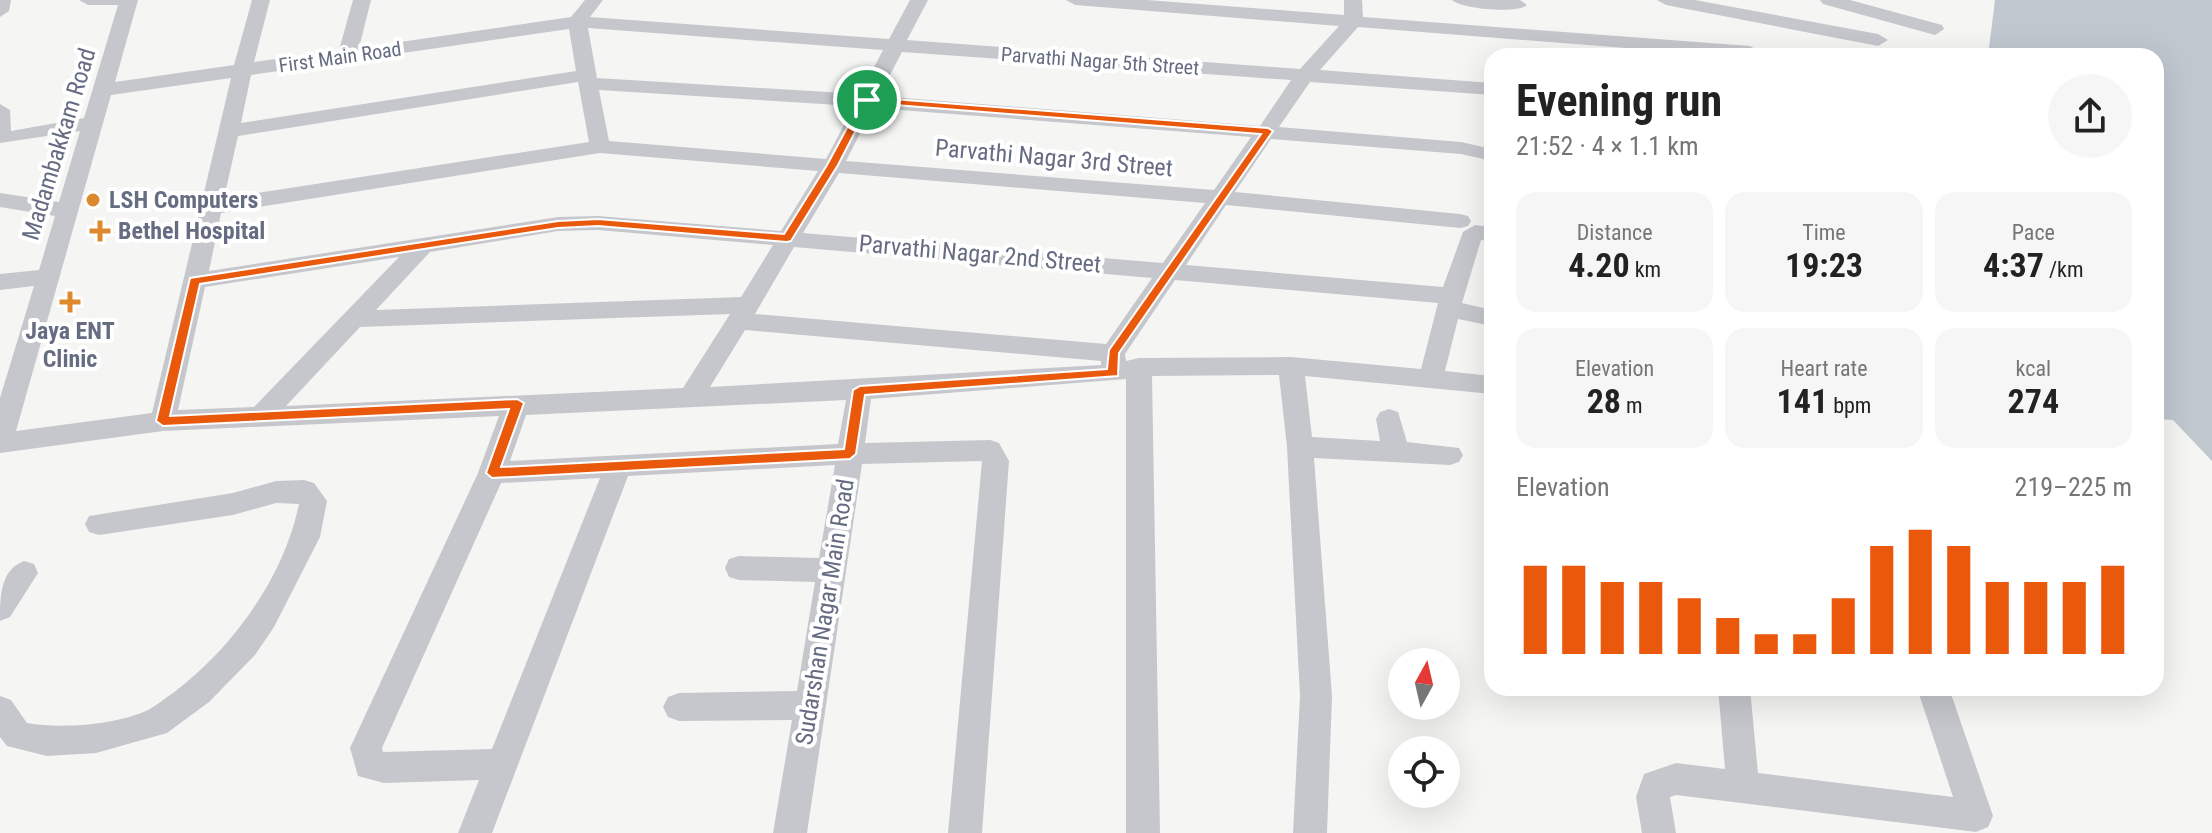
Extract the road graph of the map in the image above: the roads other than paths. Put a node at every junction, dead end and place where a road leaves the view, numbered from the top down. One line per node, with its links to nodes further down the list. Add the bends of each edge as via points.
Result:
1 (2, 0): 15 (street)
2 (88, 0): 3 (street)
3 (127, 0): 26 (street, Madambakkam Road)
4 (261, 0): 22 (street)
5 (362, 0): 21 (street)
6 (594, 0): 16 (street)
7 (919, 0): 19 (street)
8 (1075, 0): 12 (street)
9 (1461, 0): 13 (street)
10 (1666, 0): 18 (street)
11 (1829, 0): 17 (street)
12 (1180, 4): 14 (street)
13 (1518, 5)
14 (1354, 10): 20 (street); 23 (street)
15 (0, 11)
16 (577, 22): 19 (street, First Main Road); 21 (street, First Main Road); 24 (street)
17 (1935, 29)
18 (1878, 40)
19 (895, 47): 23 (street, Parvathi Nagar 5th Street); 27 (street)
20 (1712, 48)
21 (347, 56): 22 (street, First Main Road)
22 (242, 71): 26 (street, First Main Road); 30 (street)
23 (1305, 75): 25 (street, Parvathi Nagar 5th Street); 31 (street)
24 (588, 79): 27 (street); 30 (street); 32 (street)
25 (1484, 88)
26 (103, 90): 29 (street, Madambakkam Road)
27 (867, 100): 31 (street); 34 (street)
28 (0, 110): 29 (street, via 4,138)
29 (93, 123): 38 (street, Madambakkam Road)
30 (228, 131): 37 (street)
31 (1268, 131): 33 (street); 35 (street)
32 (600, 147): 34 (street, Parvathi Nagar 3rd Street); 37 (street, Parvathi Nagar 3rd Street)
33 (1484, 153)
34 (833, 165): 35 (street, Parvathi Nagar 3rd Street); 41 (street)
35 (1223, 198): 39 (street, Parvathi Nagar 3rd Street); 43 (street)
36 (0, 200): 38 (street)
37 (211, 207): 45 (street)
38 (68, 211): 44 (street, Madambakkam Road)
39 (1460, 221)
40 (1484, 233): 47 (street, via 1471,237)
41 (787, 238): 42 (street, Parvathi Nagar 2nd Street, via 598,223); 43 (street, Parvathi Nagar 2nd Street); 48 (street)
42 (424, 244): 45 (street, Parvathi Nagar 2nd Street); 50 (street)
43 (1173, 270): 47 (street, Parvathi Nagar 2nd Street); 51 (street)
44 (46, 277): 46 (street); 61 (street, Madambakkam Road)
45 (194, 281): 60 (street)
46 (0, 282)
47 (1450, 302): 49 (street, Parvathi Nagar 2nd Street); 53 (street)
48 (743, 313): 50 (street); 51 (street); 56 (street)
49 (1484, 315)
50 (350, 319): 58 (street)
51 (1122, 364): 52 (street); 55 (street); 83 (street)
52 (1291, 366): 53 (street); 62 (street)
53 (1431, 379): 54 (street)
54 (1484, 384)
55 (860, 390): 56 (street); 64 (street, Sudarshan Nagar Main Road)
56 (691, 397): 57 (street)
57 (517, 403): 58 (street); 67 (street)
58 (262, 415): 60 (street)
59 (1389, 419): 63 (street)
60 (163, 421): 61 (street)
61 (0, 442)
62 (1300, 447): 63 (street); 84 (street, via 1316,696)
63 (1395, 451): 65 (street)
64 (850, 454): 66 (street); 70 (street, Sudarshan Nagar Main Road); 82 (street, via 981,448 994,454)
65 (1450, 455)
66 (618, 466): 67 (street); 78 (street)
67 (492, 473): 78 (street, via 366,757 369,765 384,768)
68 (99, 524): 77 (street, via 233,504 276,492 304,491 313,501 306,537 244,646 198,692 156,723 96,738 47,741 18,736)
69 (739, 568): 70 (street)
70 (831, 570): 75 (street, Sudarshan Nagar Main Road)
71 (24, 573): 72 (street)
72 (0, 608)
73 (1735, 696): 79 (street)
74 (1936, 696): 79 (street, via 1976,816)
75 (810, 705): 76 (street); 81 (street, Sudarshan Nagar Main Road)
76 (679, 707)
77 (0, 710)
78 (502, 764): 80 (street)
79 (1743, 786): 85 (street, via 1664,780 1656,785 1653,797)
80 (475, 833)
81 (790, 833)
82 (965, 833)
83 (1143, 833)
84 (1310, 833)
85 (1659, 833)

